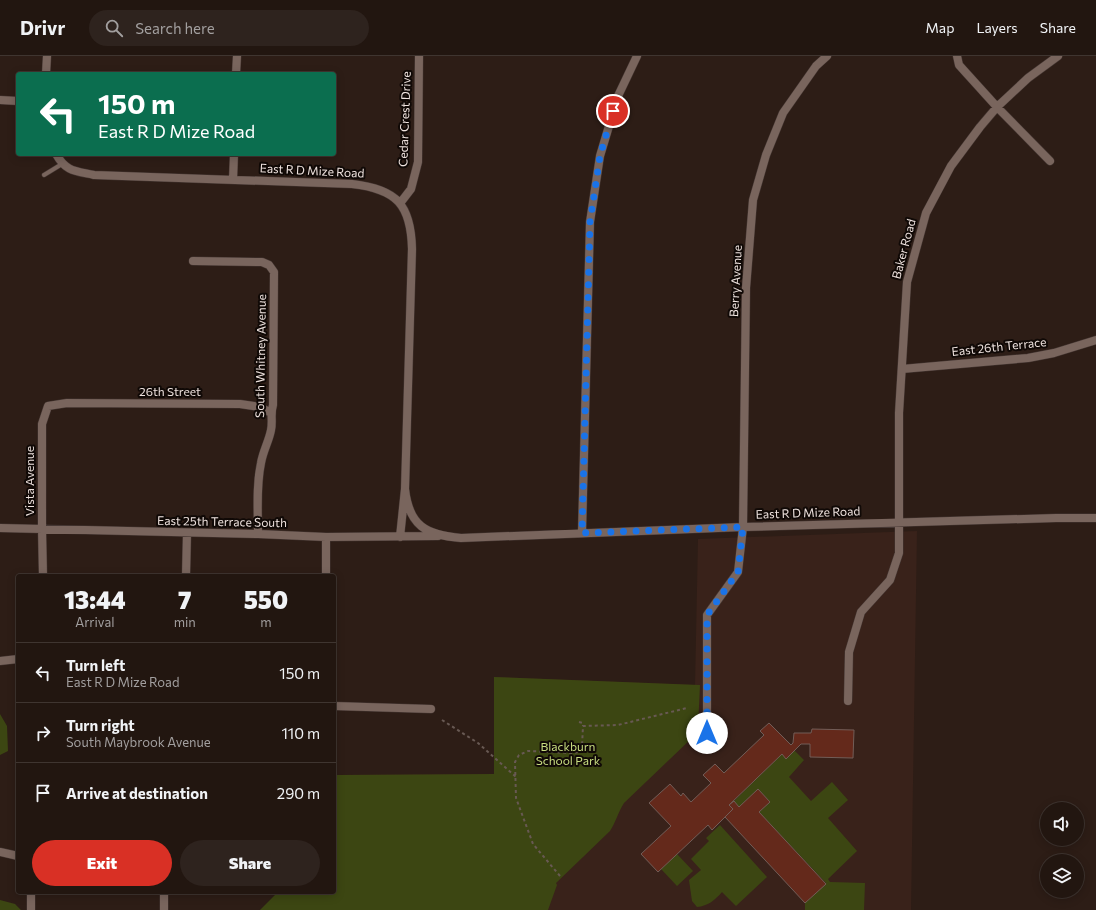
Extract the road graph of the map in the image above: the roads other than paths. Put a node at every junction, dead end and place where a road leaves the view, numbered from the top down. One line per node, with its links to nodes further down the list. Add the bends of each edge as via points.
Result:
1 (47, 56): 8 (street)
2 (236, 56): 9 (street)
3 (419, 56): 19 (street, Cedar Crest Drive, via 418,162 410,189)
4 (637, 56): 32 (street, via 618,96 600,156 590,222)
5 (827, 56): 28 (street, Berry Avenue, via 816,66 783,113 766,155 753,200 746,288)
6 (957, 56): 12 (street, via 959,65)
7 (1058, 56): 12 (street, Baker Road, via 1028,78)
8 (46, 72)
9 (236, 72)
10 (0, 100): 11 (street)
11 (16, 101)
12 (997, 107): 15 (street); 22 (street, Baker Road, via 951,166 926,213 907,282)
13 (57, 156): 16 (street)
14 (234, 156): 18 (street)
15 (1050, 160)
16 (62, 164): 17 (lane); 18 (street, East R D Mize Road, via 73,171 94,175)
17 (44, 175)
18 (233, 180): 19 (street, East R D Mize Road, via 367,185)
19 (400, 202): 25 (street, East R D Mize Road, via 409,221 412,249)
20 (193, 261): 24 (street, South Whitney Avenue, via 262,262 269,265 274,272)
21 (1096, 340): 22 (street, East 26th Terrace, via 1028,358)
22 (902, 369): 27 (street, Baker Road)
23 (67, 403): 24 (street, 26th Street, via 240,404 260,407); 30 (street, Vista Avenue, via 48,406 42,424)
24 (271, 413): 33 (street, South Whitney Avenue, via 271,430 258,482)
25 (405, 490): 34 (street, East R D Mize Road, via 411,514 419,524 428,531); 36 (street, East R D Mize Road)
26 (1096, 518): 27 (street, East R D Mize Road)
27 (898, 522): 28 (street, East R D Mize Road); 42 (street, Baker Road, via 899,552 890,580 861,612 849,652)
28 (743, 527): 32 (street, East R D Mize Road); 45 (street, Berry Avenue, via 738,572 707,615)
29 (0, 528): 30 (street, East 25th Terrace South)
30 (42, 529): 31 (street, East 25th Terrace South); 37 (street, Vista Avenue)
31 (187, 533): 33 (street, East 25th Terrace South); 38 (street)
32 (582, 533): 34 (street, East R D Mize Road, via 461,538)
33 (258, 534): 35 (street, East 25th Terrace South)
34 (443, 536): 36 (street, East 25th Terrace South)
35 (326, 537): 36 (street, East 25th Terrace South); 39 (street)
36 (400, 537)
37 (43, 574)
38 (186, 574)
39 (326, 574)
40 (16, 659): 41 (street)
41 (0, 662)
42 (848, 701)
43 (336, 706): 44 (street)
44 (431, 709)
45 (707, 733)
46 (0, 852): 47 (street)
47 (16, 856)
48 (31, 894): 50 (street)
49 (164, 894): 51 (street)
50 (31, 910)
51 (164, 910)

